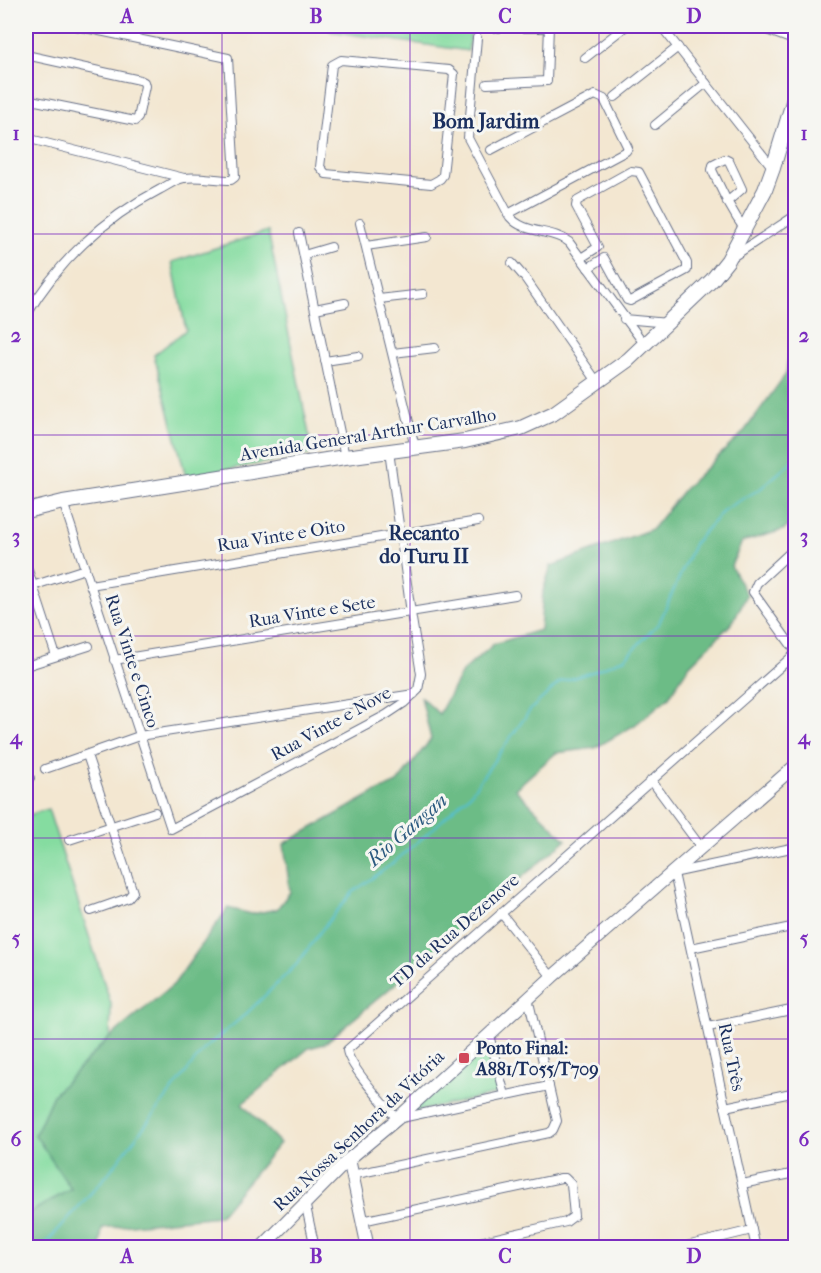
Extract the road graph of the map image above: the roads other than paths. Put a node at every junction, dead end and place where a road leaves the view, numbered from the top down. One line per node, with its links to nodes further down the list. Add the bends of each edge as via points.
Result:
1 (27, 26): 12 (street)
2 (76, 26): 6 (street)
3 (626, 26): 13 (street)
4 (661, 26): 11 (street)
5 (756, 26): 10 (street)
6 (93, 27): 25 (street, via 228,58 234,178)
7 (549, 27): 8 (street); 15 (street, via 547,81)
8 (494, 28)
9 (477, 38): 21 (street)
10 (795, 41)
11 (678, 47): 14 (street); 17 (street)
12 (26, 56): 18 (street, via 140,80 145,86 135,121)
13 (585, 58)
14 (706, 83): 20 (street); 24 (street)
15 (487, 84)
16 (795, 92): 24 (main road, Avenida General Arthur Carvalho)
17 (615, 97)
18 (26, 99)
19 (450, 124): 19 (street, via 454,74 449,70 341,60 332,65 320,167 326,174 436,183 443,175); 21 (street)
20 (655, 126)
21 (468, 127): 27 (street, via 468,138)
22 (26, 138): 25 (street)
23 (491, 150): 27 (street, via 595,95 604,99 628,148)
24 (773, 168): 30 (main road, Avenida General Arthur Carvalho)
25 (184, 178): 46 (street, via 148,196 98,230 56,274)
26 (727, 202): 26 (street, via 712,167 725,159 742,189); 30 (street)
27 (508, 214): 37 (street, via 519,225 566,239)
28 (795, 215): 39 (street)
29 (360, 223): 33 (street)
30 (745, 230): 39 (main road, Avenida General Arthur Carvalho)
31 (299, 233): 36 (street)
32 (426, 237): 33 (street)
33 (366, 246): 43 (street)
34 (332, 247): 36 (street)
35 (598, 247): 37 (street); 38 (street); 38 (street, via 577,201 637,171 687,263 687,270 630,301)
36 (304, 255): 45 (street)
37 (581, 258): 41 (street)
38 (604, 258): 41 (street)
39 (728, 260): 48 (main road, Avenida General Arthur Carvalho)
40 (512, 263): 54 (street)
41 (588, 268): 47 (street)
42 (423, 294): 43 (street)
43 (379, 299): 51 (street)
44 (345, 303): 45 (street)
45 (315, 309): 53 (street)
46 (26, 316)
47 (624, 319): 48 (street); 49 (street)
48 (669, 323): 49 (main road, Avenida General Arthur Carvalho)
49 (645, 345): 54 (main road, Avenida General Arthur Carvalho)
50 (435, 348): 51 (street)
51 (393, 353): 55 (street)
52 (358, 356): 53 (street)
53 (325, 361): 57 (street)
54 (598, 383): 55 (main road, Avenida General Arthur Carvalho, via 554,413 528,425 465,441)
55 (415, 447): 56 (main road, Avenida General Arthur Carvalho)
56 (389, 451): 57 (main road, Avenida General Arthur Carvalho); 61 (street, Rua Vinte e Nove)
57 (345, 457): 58 (main road, Avenida General Arthur Carvalho)
58 (63, 502): 59 (main road, Avenida General Arthur Carvalho); 64 (street, Rua Vinte e Cinco)
59 (26, 511)
60 (478, 521): 61 (street, Rua Vinte e Oito)
61 (399, 533): 65 (street, Rua Vinte e Oito); 68 (street, Rua Vinte e Nove)
62 (795, 547): 70 (street, via 757,583 753,592)
63 (26, 564): 66 (street)
64 (85, 568): 65 (street, Rua Vinte e Cinco); 66 (street)
65 (90, 585): 72 (street, Rua Vinte e Cinco)
66 (29, 587): 71 (street)
67 (515, 595): 68 (street, Rua Vinte e Sete)
68 (411, 613): 72 (street, Rua Vinte e Sete); 74 (street, Rua Vinte e Nove, via 421,674)
69 (89, 646): 71 (street)
70 (795, 652): 79 (street, TD da Rua Dezenove)
71 (56, 656): 73 (street)
72 (114, 660): 75 (street, Rua Vinte e Cinco)
73 (26, 666)
74 (414, 694): 75 (street); 82 (street, Rua Vinte e Nove, via 386,715)
75 (139, 736): 76 (street); 82 (street, Rua Vinte e Cinco)
76 (87, 754): 78 (street); 81 (street)
77 (795, 765): 84 (street, Rua Nossa Senhora da Vitória)
78 (45, 769)
79 (651, 780): 84 (street); 88 (street, TD da Rua Dezenove)
80 (155, 812): 81 (street)
81 (111, 826): 83 (street); 87 (street, via 132,895)
82 (171, 829)
83 (69, 840)
84 (700, 846): 86 (street, Rua Nossa Senhora da Vitória)
85 (795, 847): 86 (street, Rua Nossa Senhora da Vitória)
86 (672, 873): 90 (street, Rua Três); 91 (street, Rua Nossa Senhora da Vitória)
87 (91, 911)
88 (501, 913): 91 (street); 100 (street, TD da Rua Dezenove, via 347,1050 363,1079)
89 (795, 926): 90 (street)
90 (691, 948): 94 (street, Rua Três)
91 (552, 977): 92 (street, Rua Nossa Senhora da Vitória)
92 (528, 998): 95 (street, Rua Nossa Senhora da Vitória); 96 (street)
93 (795, 1009): 94 (street)
94 (708, 1027): 99 (street, Rua Três)
95 (489, 1035): 98 (street); 100 (street, Rua Nossa Senhora da Vitória)
96 (549, 1086): 98 (street); 103 (street, via 557,1121 549,1133)
97 (795, 1092): 99 (street)
98 (505, 1095): 100 (street)
99 (725, 1107): 104 (street, Rua Três)
100 (397, 1119): 101 (street, Rua Nossa Senhora da Vitória)
101 (349, 1159): 103 (street); 105 (street, Rua Nossa Senhora da Vitória)
102 (795, 1173): 104 (street)
103 (352, 1176): 106 (street)
104 (742, 1184): 107 (street, Rua Três)
105 (305, 1202): 109 (street, Rua Nossa Senhora da Vitória); 110 (street)
106 (362, 1221): 111 (street); 112 (street, via 561,1178 571,1184 574,1216 566,1222)
107 (752, 1230): 108 (street); 114 (street, Rua Três)
108 (702, 1245): 113 (street)
109 (264, 1246)
110 (315, 1248)
111 (368, 1248)
112 (453, 1248)
113 (678, 1248)
114 (756, 1248)

